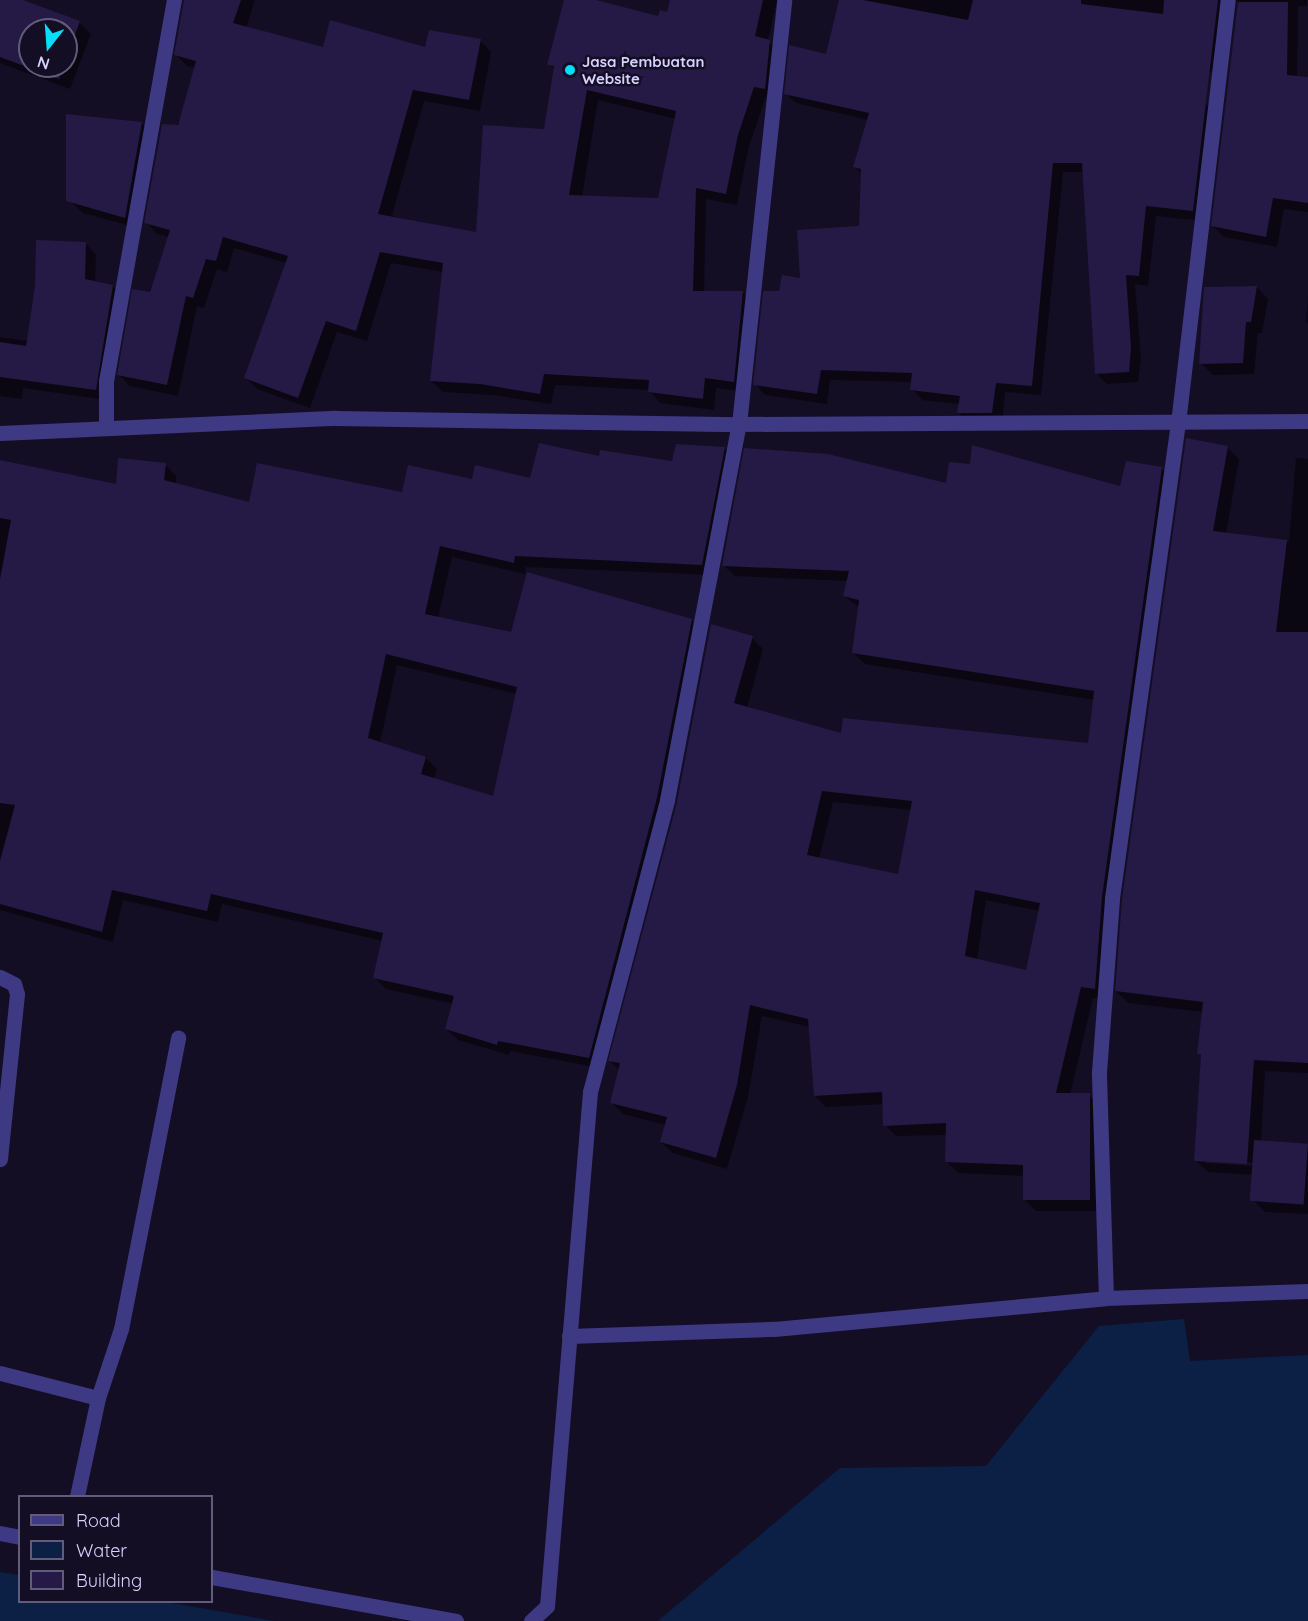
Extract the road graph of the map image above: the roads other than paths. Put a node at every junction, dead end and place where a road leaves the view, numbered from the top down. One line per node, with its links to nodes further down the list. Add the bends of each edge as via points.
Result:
1 (174, 0): 7 (street, via 106,381)
2 (784, 0): 6 (street)
3 (1228, 0): 5 (street)
4 (1308, 421): 5 (street)
5 (1178, 423): 6 (street); 13 (street, via 1112,898 1103,994 1100,1072)
6 (739, 424): 7 (street, via 336,418); 14 (street, via 667,800 590,1092)
7 (106, 428): 8 (street)
8 (0, 433)
9 (0, 977): 11 (street, via 14,984 17,994)
10 (178, 1038): 16 (street, via 121,1329)
11 (1, 1149)
12 (1308, 1291): 13 (street)
13 (1106, 1298): 14 (street, via 774,1329)
14 (569, 1336): 22 (street, via 547,1605)
15 (0, 1373): 16 (street)
16 (98, 1398): 17 (street)
17 (77, 1495)
18 (0, 1533): 19 (street)
19 (18, 1537)
20 (213, 1577): 21 (street)
21 (456, 1621)
22 (531, 1621)

